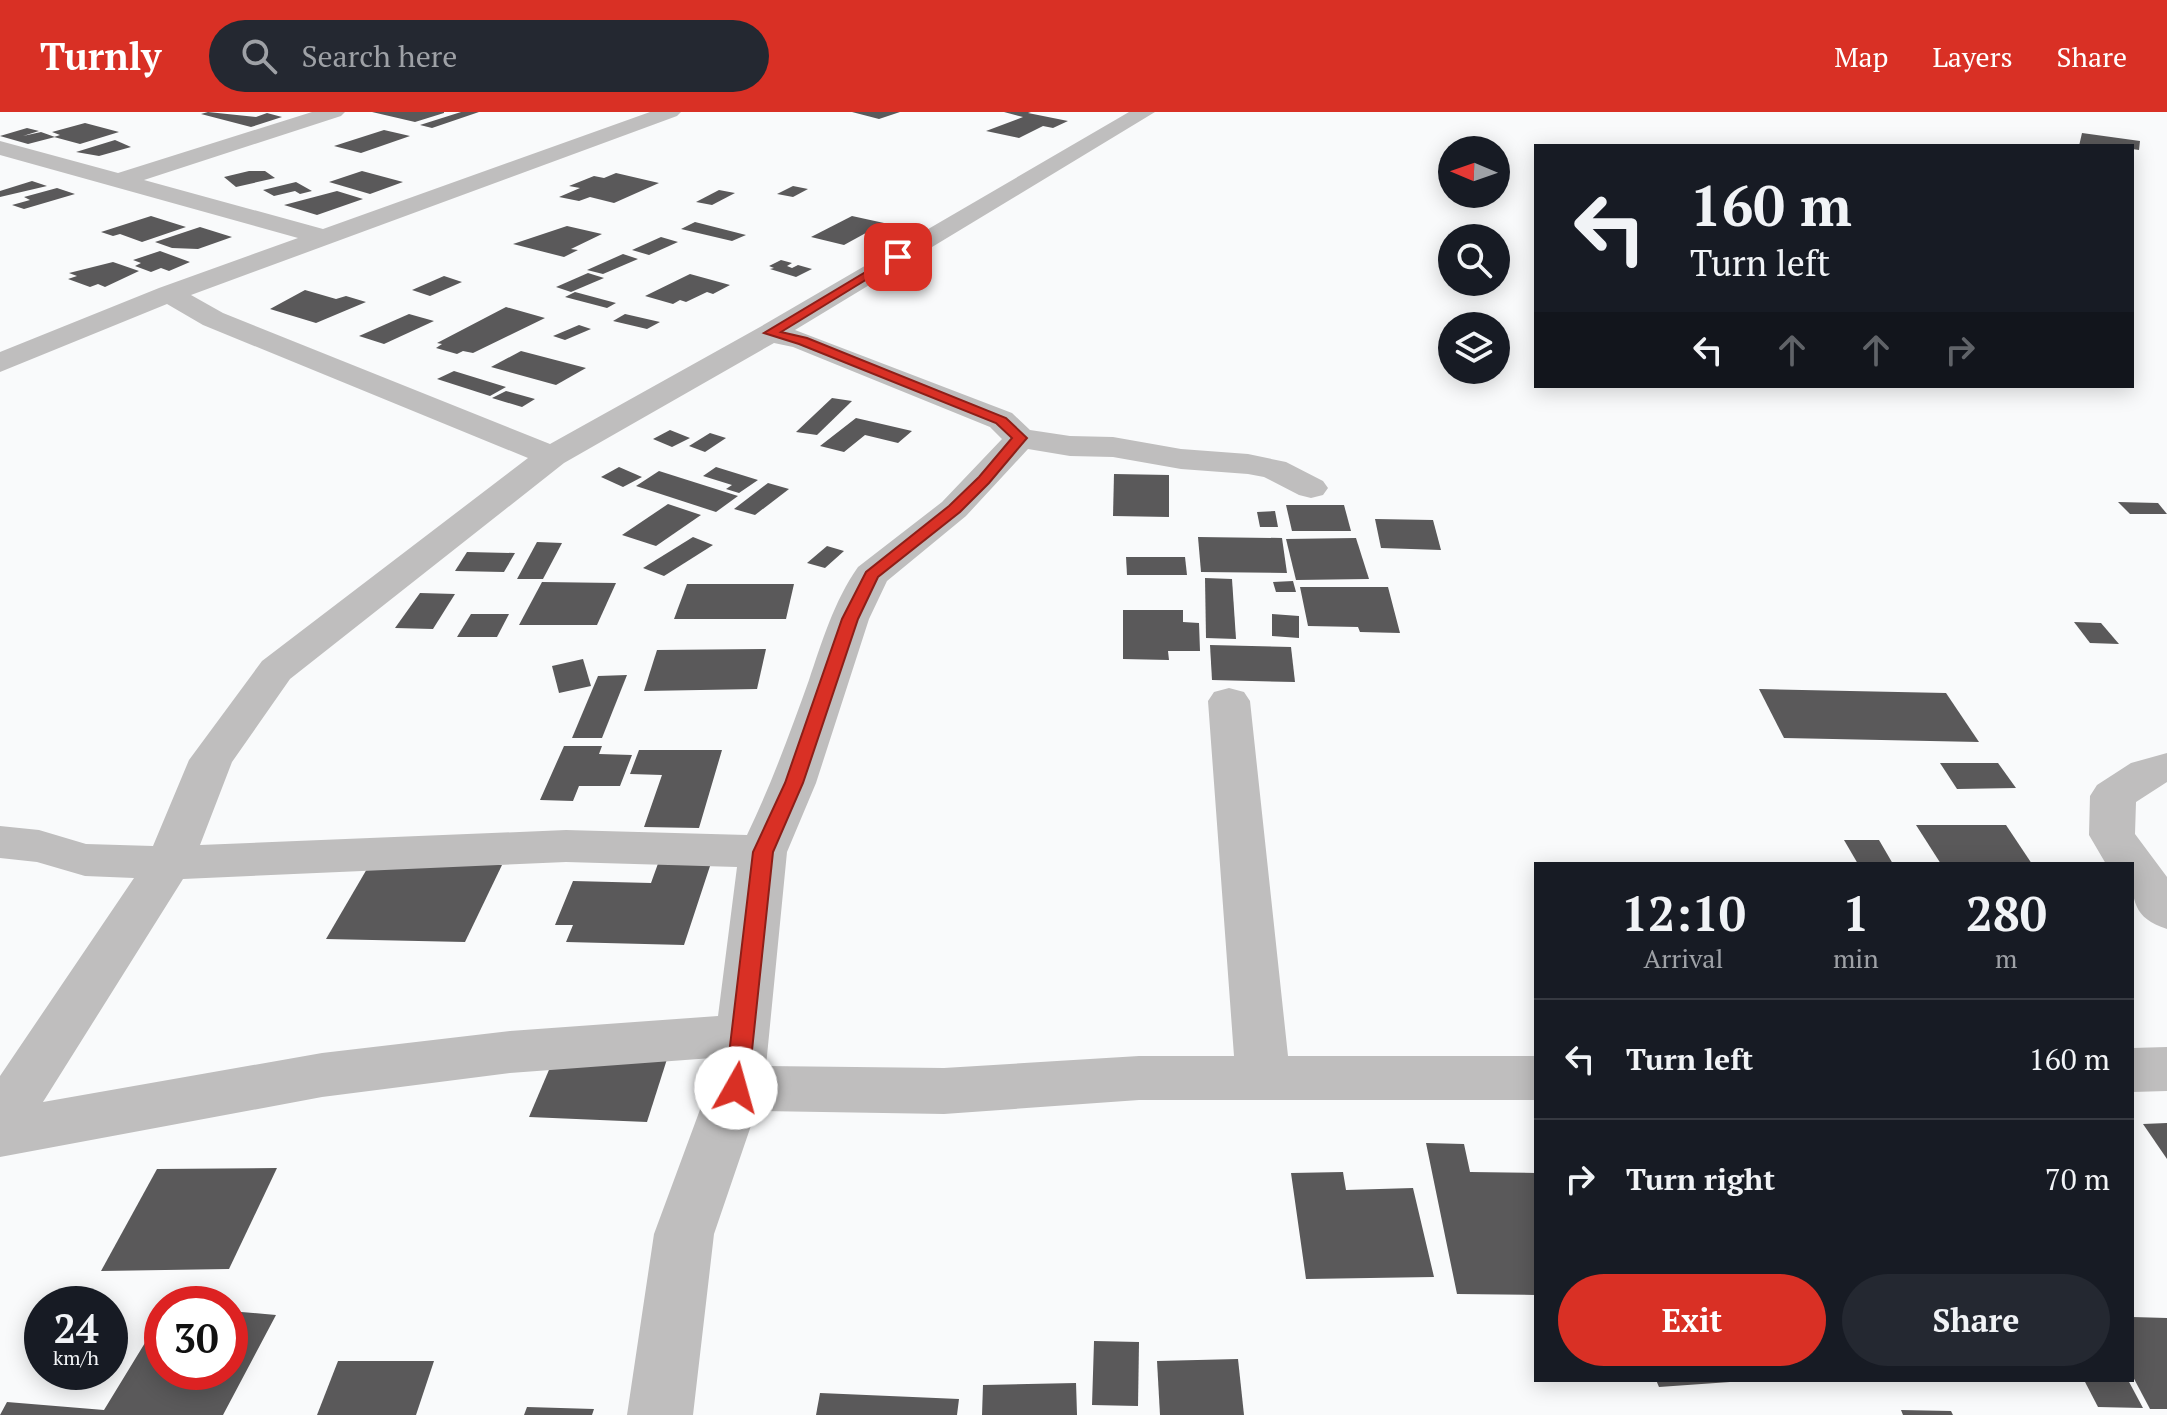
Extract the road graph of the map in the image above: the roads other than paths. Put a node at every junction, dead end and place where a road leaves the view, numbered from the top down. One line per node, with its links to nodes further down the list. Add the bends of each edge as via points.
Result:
1 (334, 112): 5 (street)
2 (670, 112): 6 (street)
3 (1144, 112): 8 (street)
4 (1, 149): 5 (street)
5 (121, 180): 6 (street)
6 (322, 237): 7 (street)
7 (169, 294): 9 (street); 11 (street, via 213,319)
8 (770, 333): 10 (street, via 803,341 1001,420); 11 (street)
9 (0, 363)
10 (1020, 438): 12 (street, via 1248,464 1274,469); 16 (street, via 954,509 871,575)
11 (552, 456): 18 (street, via 276,670 211,760)
12 (1311, 488)
13 (1229, 701): 25 (street)
14 (2167, 767): 17 (street, via 2147,773 2113,796 2112,835)
15 (0, 842): 18 (street, via 39,846 85,860)
16 (763, 852): 18 (street, via 566,846); 21 (street)
17 (2129, 862)
18 (169, 863): 27 (street)
19 (2134, 870): 20 (street)
20 (2167, 911)
21 (743, 1035): 26 (street); 28 (street, via 510,1052 322,1075)
22 (2167, 1069): 23 (street)
23 (2134, 1070)
24 (1534, 1078): 25 (street)
25 (1263, 1080): 26 (street, via 1139,1078 944,1091)
26 (736, 1088): 29 (street, via 684,1234)
27 (0, 1122)
28 (0, 1133)
29 (660, 1415)

